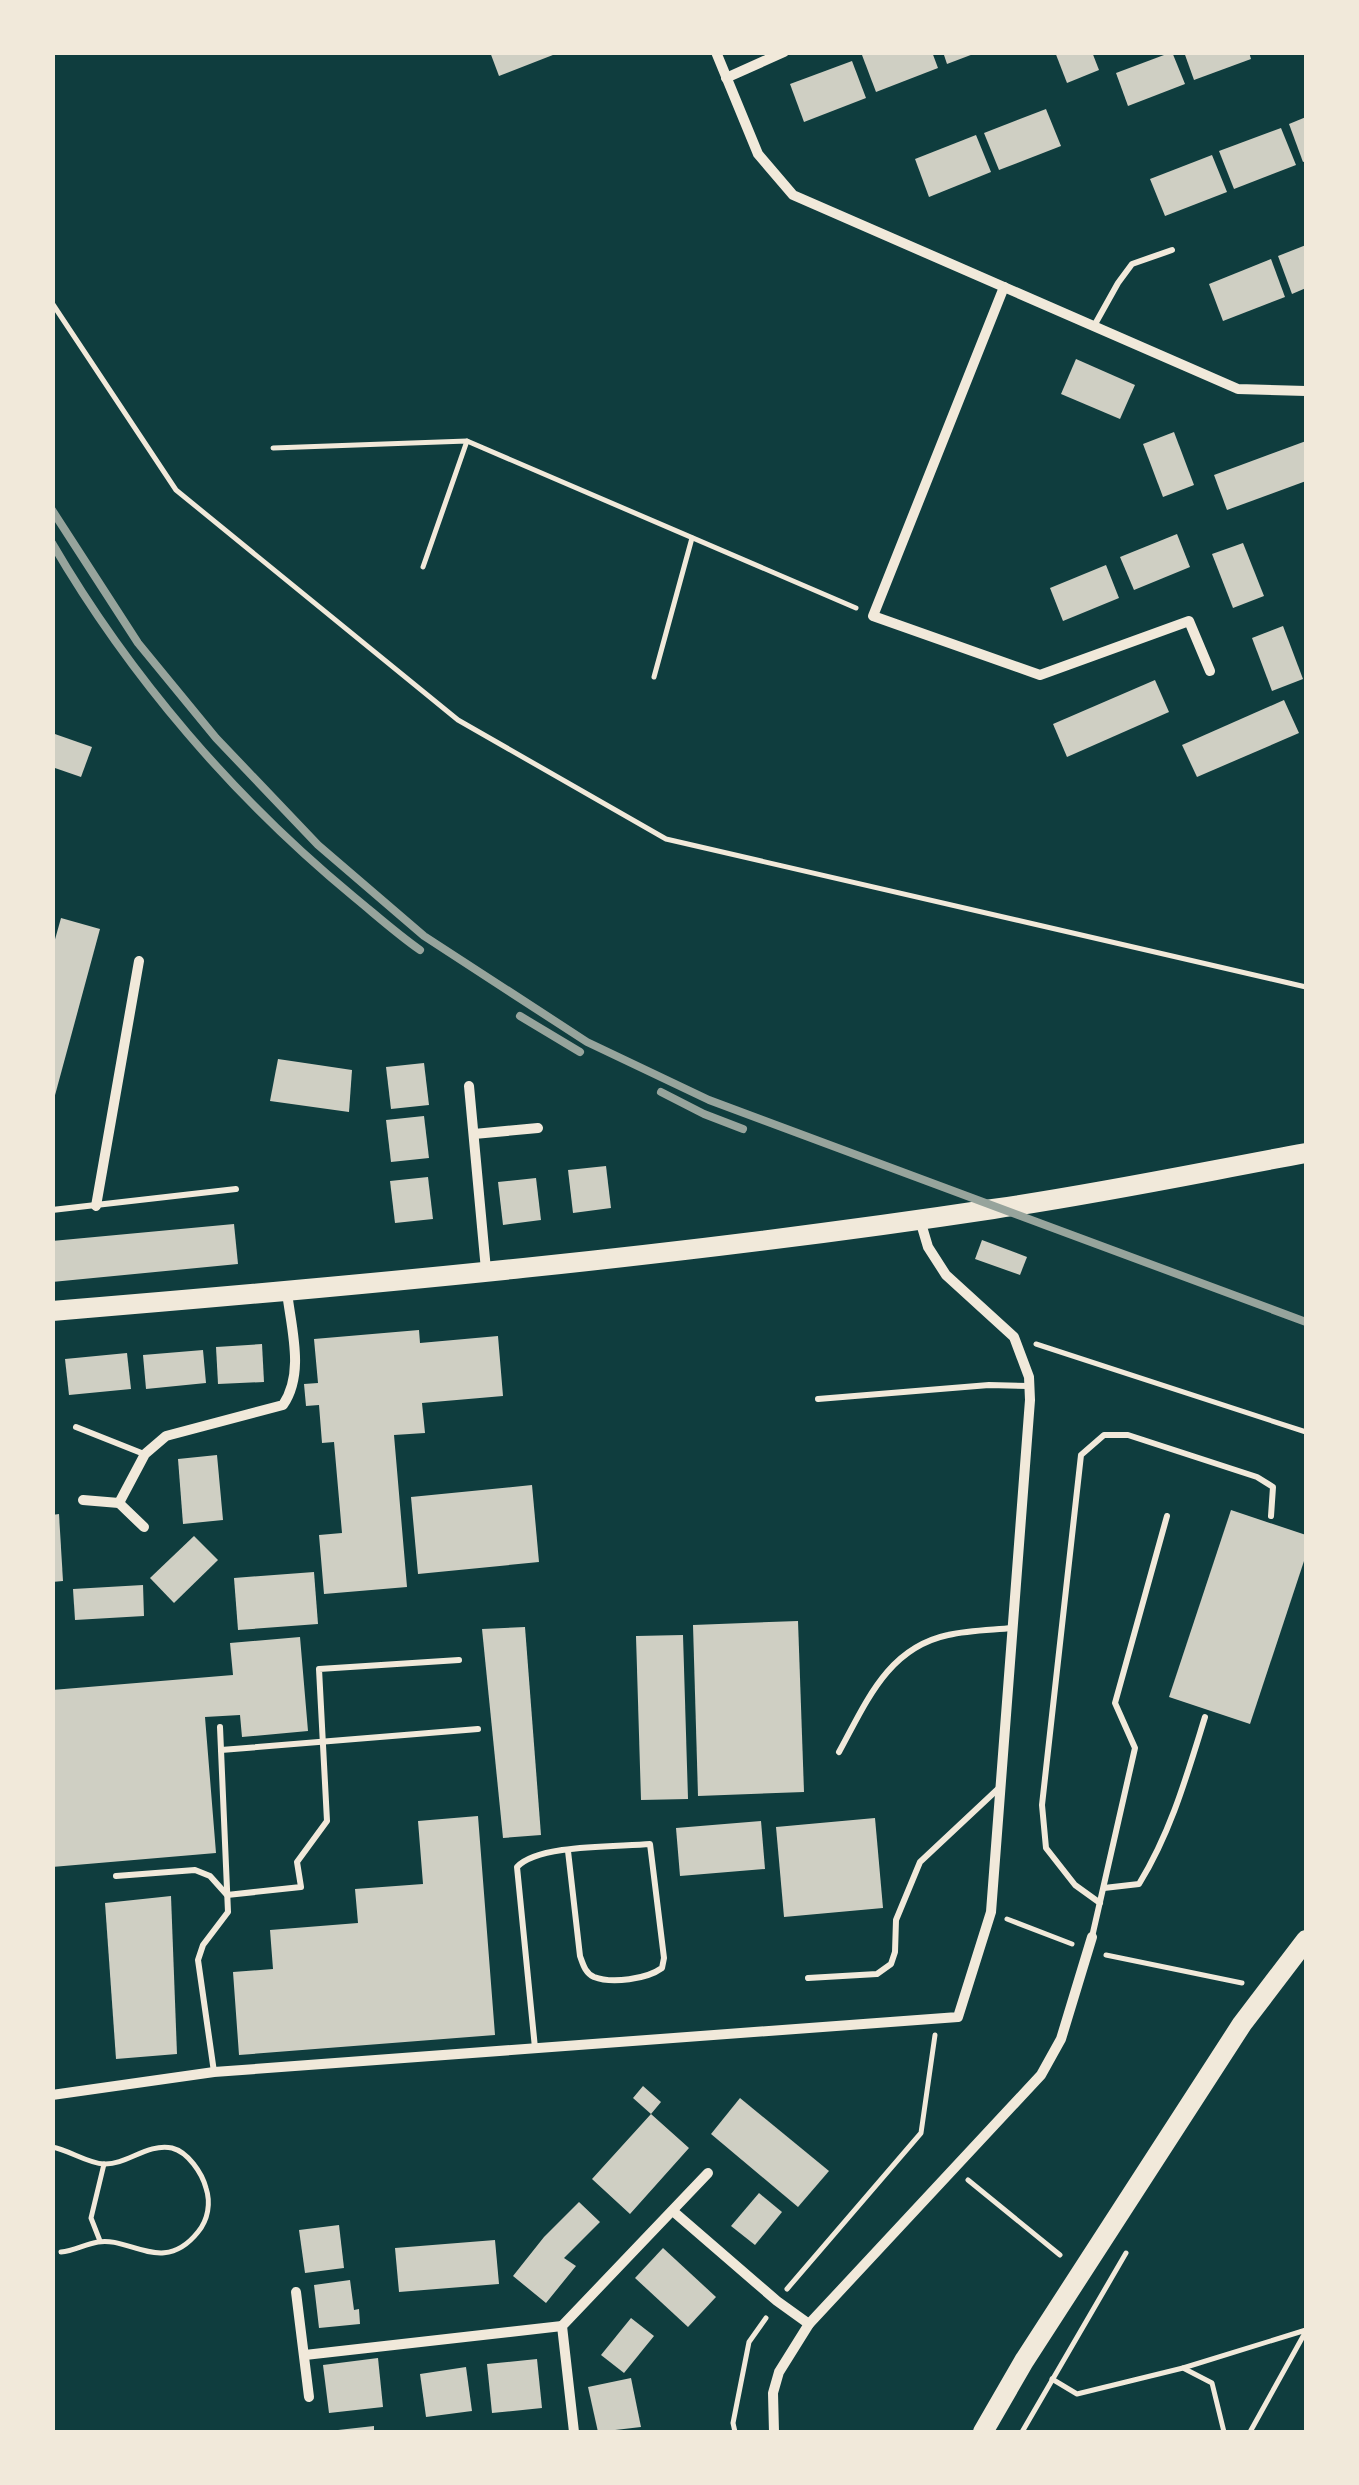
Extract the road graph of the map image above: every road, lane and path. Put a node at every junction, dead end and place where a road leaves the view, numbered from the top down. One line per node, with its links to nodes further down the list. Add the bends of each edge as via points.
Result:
1 (716, 52): 3 (street)
2 (784, 52): 3 (street)
3 (726, 78): 5 (street, via 758,154 793,195)
4 (1172, 250): 7 (lane, via 1132,264)
5 (1004, 287): 7 (street); 13 (street)
6 (52, 303): 17 (path, via 176,490 458,720 666,839)
7 (1094, 326): 8 (street, via 1238,389)
8 (1306, 391)
9 (467, 442): 10 (path); 11 (path); 12 (path)
10 (273, 448)
11 (692, 538): 13 (path); 15 (path)
12 (424, 567)
13 (872, 616): 14 (street, via 1040,676 1189,621)
14 (1210, 671)
15 (654, 677)
16 (139, 961): 23 (street)
17 (1306, 986)
18 (469, 1086): 20 (street)
19 (538, 1128): 20 (street)
20 (474, 1134): 26 (street)
21 (1306, 1153): 25 (main road)
22 (236, 1189): 23 (lane)
23 (96, 1206): 24 (lane)
24 (52, 1210)
25 (920, 1220): 26 (main road); 29 (street, via 946,1275)
26 (486, 1270): 27 (main road)
27 (286, 1292): 28 (main road); 34 (street, via 295,1361 292,1391 283,1404 166,1436)
28 (52, 1311)
29 (1014, 1337): 30 (street); 33 (path)
30 (1029, 1386): 31 (lane); 40 (street)
31 (818, 1399)
32 (76, 1427): 34 (lane)
33 (1306, 1432)
34 (146, 1454): 36 (street)
35 (83, 1500): 36 (street)
36 (119, 1503): 39 (street)
37 (1166, 1516): 51 (lane, via 1115,1703 1134,1748)
38 (1271, 1516): 53 (lane, via 1273,1487 1257,1477 1128,1435 1104,1435 1081,1455 1042,1804 1046,1848)
39 (144, 1528)
40 (1013, 1628): 47 (lane, via 948,1634 884,1672); 48 (street)
41 (459, 1660): 45 (lane, via 318,1669)
42 (1205, 1717): 51 (lane, via 1159,1851 1139,1884)
43 (220, 1727): 46 (lane)
44 (478, 1729): 45 (lane)
45 (323, 1742): 46 (lane); 52 (lane, via 328,1821 298,1862 301,1887)
46 (220, 1750): 52 (lane)
47 (840, 1752)
48 (1001, 1786): 54 (street); 58 (lane, via 920,1862 896,1920 890,1964 876,1974)
49 (568, 1851): 49 (lane, via 650,1844 662,1968 634,1978 595,1978 585,1970); 61 (lane, via 536,1854 517,1867)
50 (116, 1876): 52 (lane, via 195,1870)
51 (1104, 1888): 53 (lane)
52 (228, 1895): 62 (lane, via 228,1912 198,1960)
53 (1100, 1903): 55 (lane)
54 (991, 1912): 57 (path); 60 (street, via 958,2018)
55 (1092, 1937): 57 (street)
56 (1306, 1940): 83 (main road, via 1242,2024)
57 (1088, 1951): 59 (path); 66 (street, via 1061,2038 1041,2075)
58 (808, 1978)
59 (1245, 1984)
60 (936, 2021): 61 (street); 73 (path, via 921,2132)
61 (535, 2050): 62 (street)
62 (214, 2072): 63 (street)
63 (52, 2095)
64 (52, 2146): 65 (path)
65 (104, 2164): 69 (path, via 92,2218); 69 (path, via 172,2148 198,2171 208,2202 200,2230 177,2248 146,2253)
66 (954, 2169): 71 (path); 74 (street)
67 (708, 2173): 68 (street)
68 (674, 2212): 73 (street); 75 (street)
69 (100, 2241): 70 (path)
70 (60, 2252)
71 (1060, 2255)
72 (296, 2292): 77 (street)
73 (777, 2301): 74 (street); 81 (path, via 749,2342)
74 (810, 2324): 82 (street, via 779,2372)
75 (562, 2326): 77 (street); 80 (street)
76 (1306, 2330): 78 (path); 86 (path)
77 (304, 2355): 79 (street)
78 (1183, 2368): 84 (path, via 1077,2394 1052,2379); 85 (path, via 1212,2383)
79 (309, 2397)
80 (574, 2432)
81 (735, 2432)
82 (774, 2432)
83 (983, 2432)
84 (1022, 2432)
85 (1224, 2432)
86 (1250, 2432)

